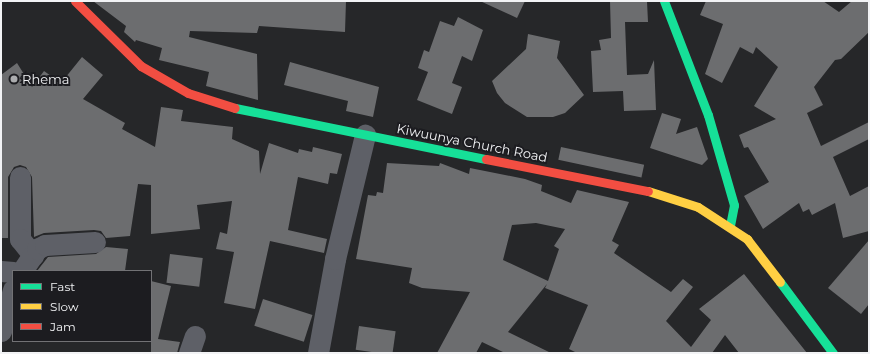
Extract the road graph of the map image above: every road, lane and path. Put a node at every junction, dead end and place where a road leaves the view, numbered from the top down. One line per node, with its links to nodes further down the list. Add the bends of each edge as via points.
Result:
1 (75, 1): 3 (street, Kiwuunya Church Road, via 141,66 188,93 230,107)
2 (664, 1): 5 (street, via 668,18 708,115 734,205)
3 (365, 135): 5 (street, Kiwuunya Church Road, via 661,194 698,207); 12 (street, via 334,259)
4 (20, 177): 7 (street, via 20,239)
5 (730, 225): 13 (street, Kiwuunya Church Road, via 747,239)
6 (95, 242): 7 (street, via 45,245)
7 (28, 263)
8 (1, 271): 9 (street)
9 (12, 272)
10 (12, 293): 11 (street)
11 (1, 331)
12 (318, 353)
13 (833, 353)

